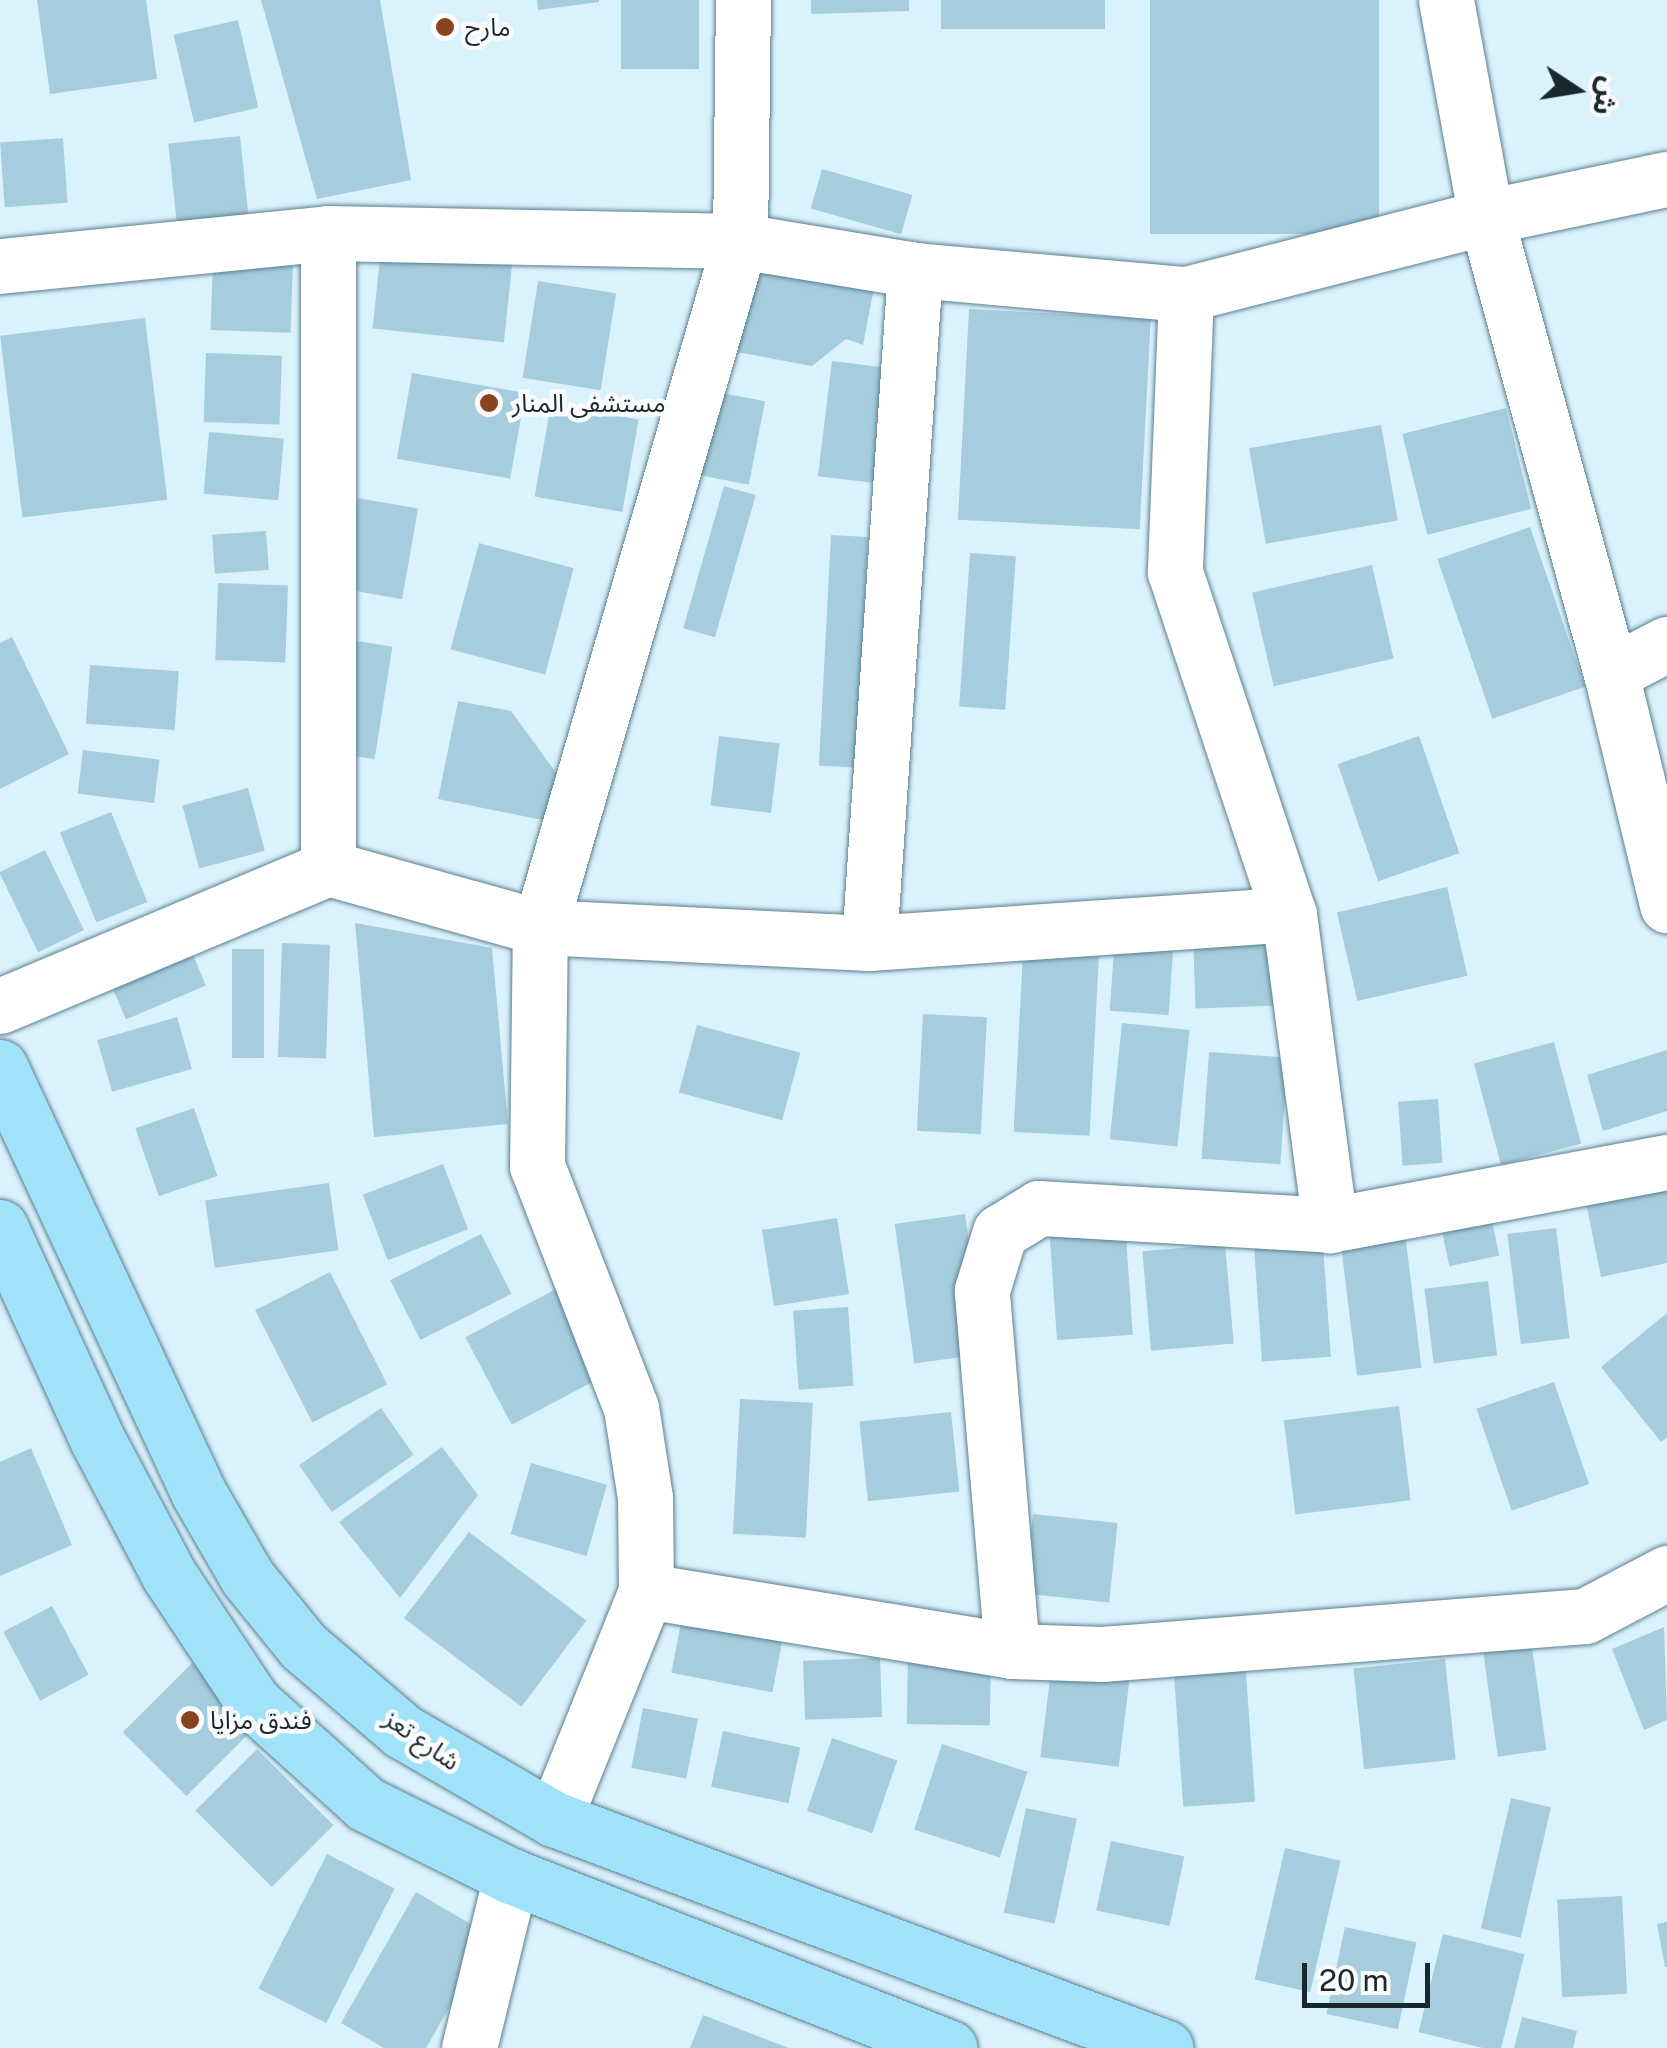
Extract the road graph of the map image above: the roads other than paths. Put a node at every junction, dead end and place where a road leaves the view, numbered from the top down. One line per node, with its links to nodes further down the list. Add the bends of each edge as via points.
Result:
1 (742, 0): 6 (street)
2 (1446, 0): 4 (street)
3 (1667, 178): 4 (street)
4 (1486, 218): 9 (street); 11 (street)
5 (328, 233): 6 (street); 7 (street); 12 (street)
6 (740, 241): 8 (street); 15 (street)
7 (0, 266)
8 (914, 270): 9 (street); 16 (street)
9 (1186, 294): 14 (street, via 1175,572)
10 (1667, 644): 11 (street)
11 (1611, 674): 13 (street)
12 (328, 868): 15 (street); 17 (street)
13 (1667, 905)
14 (1289, 914): 16 (street); 20 (street)
15 (540, 927): 16 (street); 23 (street, via 537,1166 631,1408 646,1498)
16 (869, 943)
17 (0, 1006)
18 (0, 1067): 25 (main road, شارع تعز, via 190,1476 246,1577 303,1646 402,1731)
19 (1667, 1162): 20 (street)
20 (1330, 1224): 24 (street, via 1039,1208 1000,1232 982,1290)
21 (0, 1227): 26 (main road, via 96,1439 170,1575 253,1702 366,1804)
22 (1667, 1573): 24 (street, via 1585,1616 1102,1654)
23 (646, 1591): 24 (street); 25 (street)
24 (1012, 1650)
25 (554, 1820): 29 (main road, شارع تعز)
26 (512, 1876): 27 (street); 28 (main road)
27 (469, 2048)
28 (949, 2048)
29 (1166, 2048)

